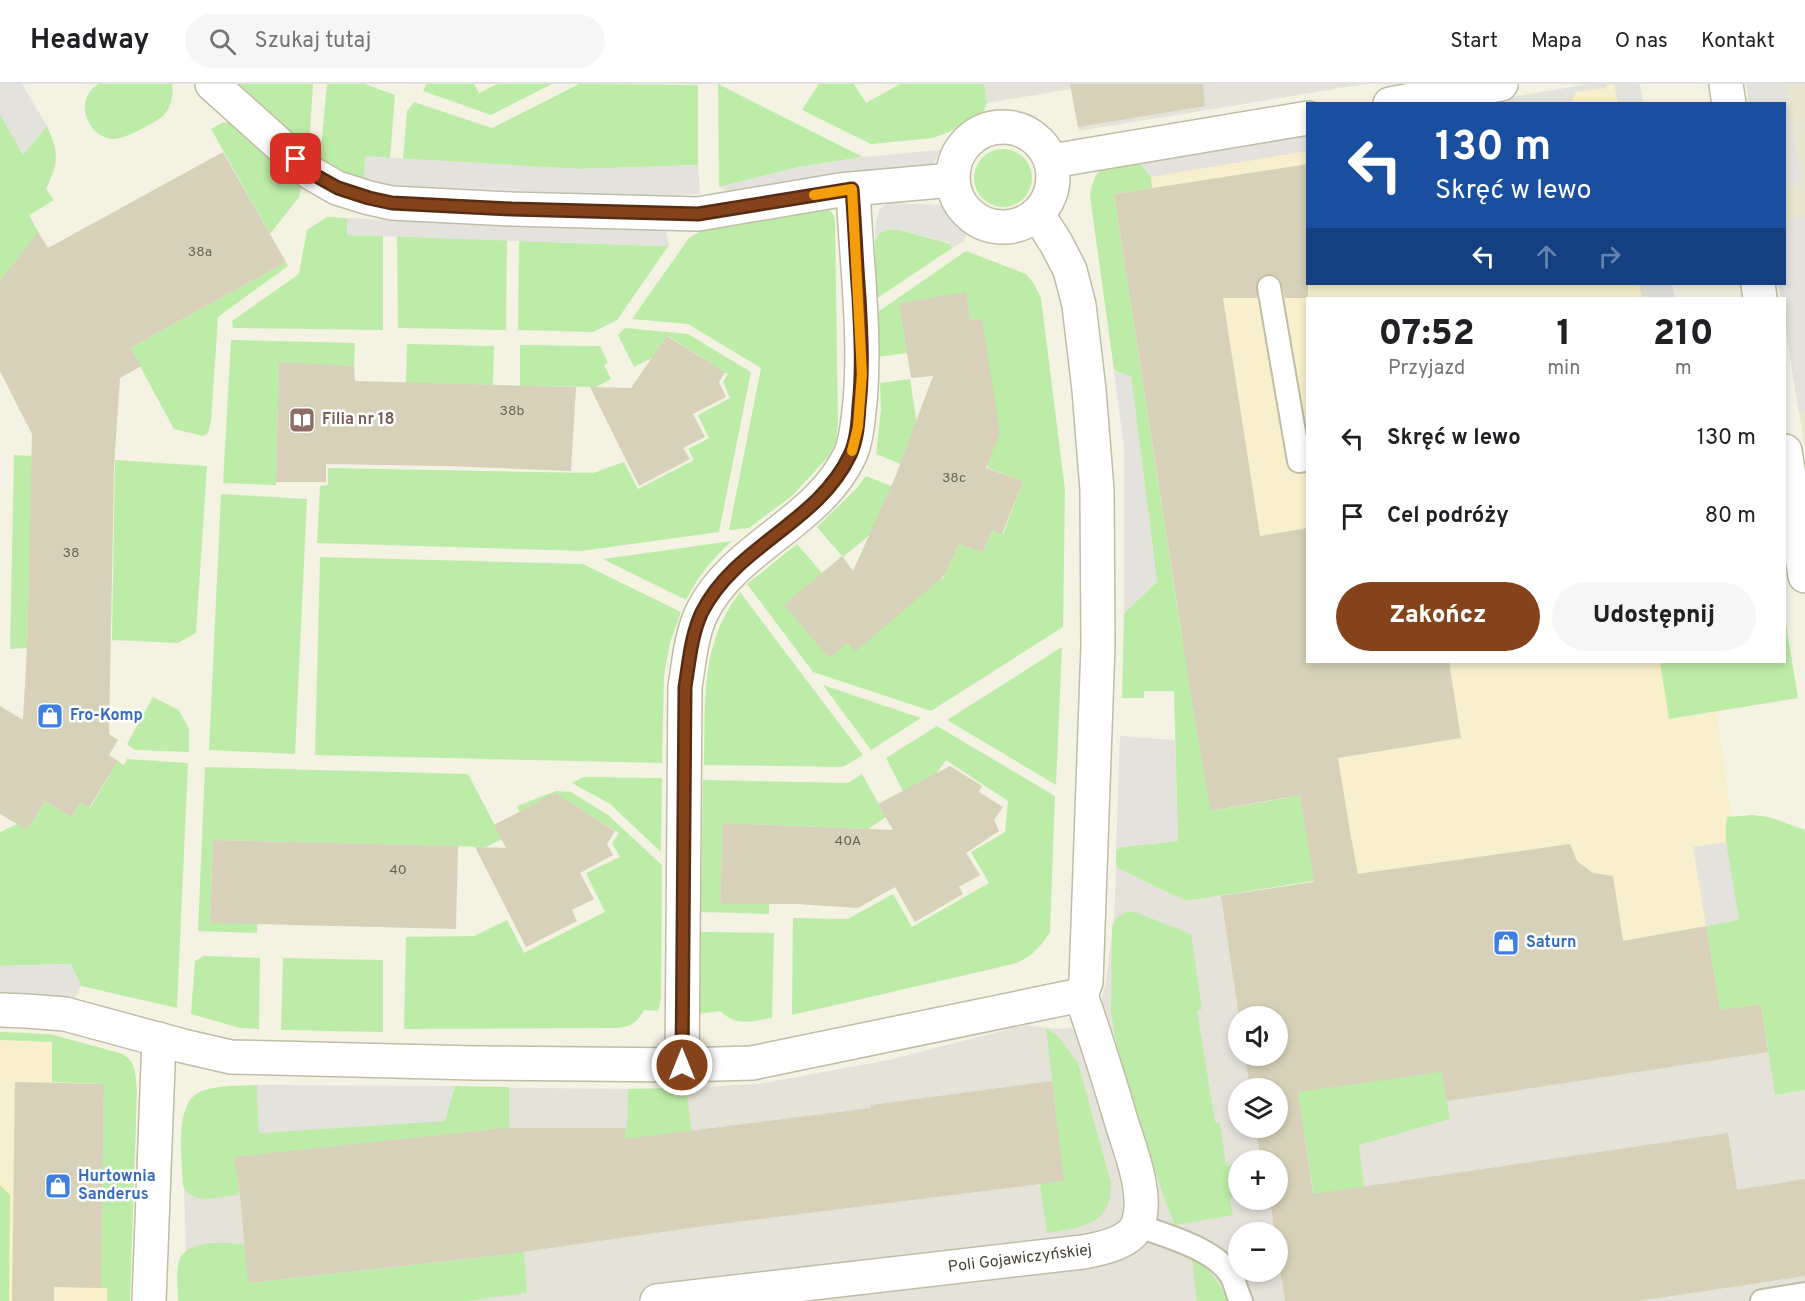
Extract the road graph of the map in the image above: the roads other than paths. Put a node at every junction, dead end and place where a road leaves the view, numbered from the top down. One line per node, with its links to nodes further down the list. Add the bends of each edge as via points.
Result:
1 (213, 84): 9 (street, via 311,173 338,188 392,203 698,214)
2 (1501, 84): 4 (street)
3 (1726, 84): 5 (street)
4 (1401, 102)
5 (1729, 102)
6 (1306, 118): 7 (street)
7 (1052, 161): 8 (street, via 1033,136 1018,128 986,129 961,149); 10 (street, via 1053,190)
8 (952, 180): 9 (street); 10 (street, via 964,210 992,227 1009,228)
9 (852, 189): 18 (street, via 862,374 858,427 851,453 837,479 811,507 714,591 701,614 692,643 685,687)
10 (1038, 215): 15 (street, via 1070,270 1079,304 1097,490 1098,645 1086,982)
11 (1269, 287): 13 (lane, via 1299,461)
12 (1786, 457): 14 (street)
13 (1306, 459)
14 (1805, 576)
15 (1081, 995): 18 (street, via 752,1063); 19 (street, via 1137,1174 1141,1202)
16 (0, 1010): 17 (street, via 65,1014)
17 (159, 1039): 18 (street, via 231,1057); 21 (street)
18 (682, 1065)
19 (1137, 1226): 22 (street, Poli Gojawiczyńskiej, via 1108,1247 1083,1252); 23 (lane, via 1187,1243 1213,1257 1231,1275)
20 (1805, 1294): 24 (lane)
21 (149, 1301)
22 (657, 1301)
23 (1241, 1301)
24 (1762, 1301)

